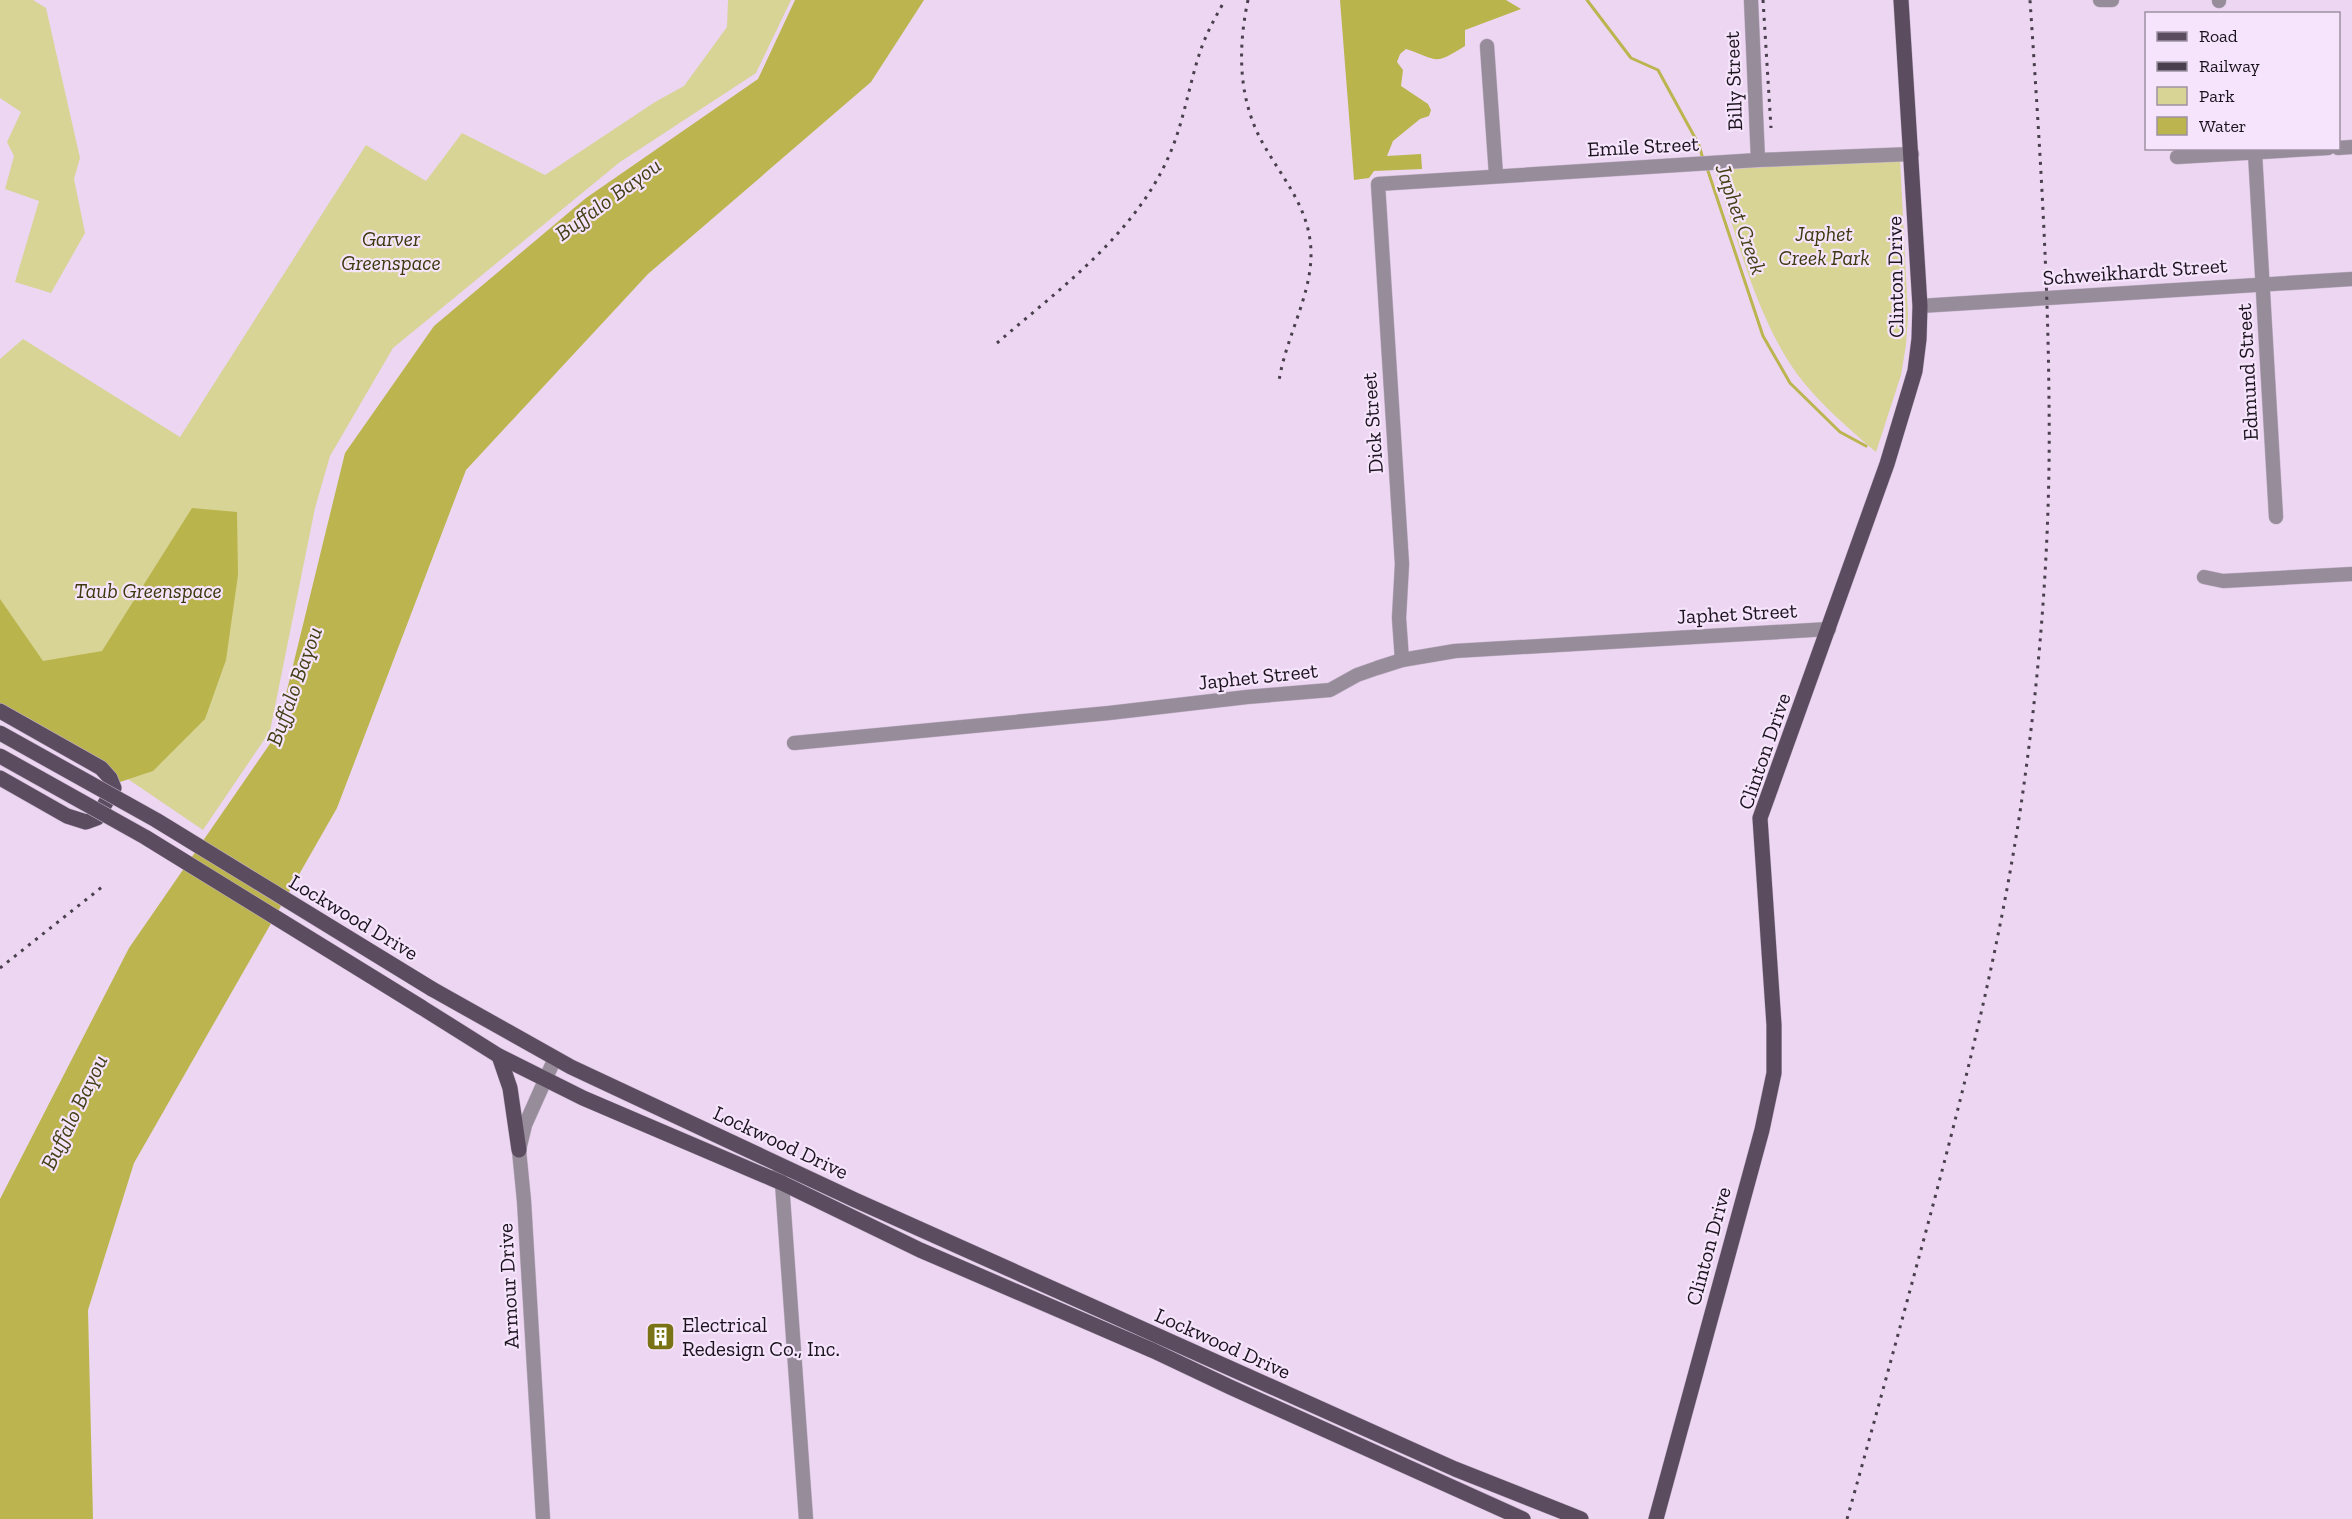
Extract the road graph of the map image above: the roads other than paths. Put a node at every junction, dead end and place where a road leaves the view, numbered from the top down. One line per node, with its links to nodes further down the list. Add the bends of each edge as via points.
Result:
1 (1751, 0): 8 (street, Billy Street)
2 (1901, 0): 6 (main road, Clinton Drive)
3 (1487, 46): 9 (street)
4 (2299, 150): 5 (street)
5 (2255, 153): 7 (street); 12 (street, Edmund Street)
6 (1912, 154): 8 (street, Emile Street); 13 (main road, Clinton Drive)
7 (2177, 157)
8 (1753, 160): 9 (street, Emile Street)
9 (1496, 175): 10 (street, Emile Street)
10 (1378, 184): 18 (street, Dick Street, via 1402,564)
11 (2352, 279): 12 (street, Schweikhardt Street)
12 (2262, 283): 13 (street, Schweikhardt Street); 14 (street, Edmund Street)
13 (1920, 306): 17 (main road, Clinton Drive, via 1915,371)
14 (2276, 517)
15 (2352, 574): 16 (street, via 2223,581)
16 (2204, 577)
17 (1829, 629): 18 (street, Japhet Street, via 1455,651); 43 (main road, Clinton Drive, via 1761,818 1774,1073)
18 (1402, 660): 21 (street, Japhet Street, via 1357,675 1330,690)
19 (0, 711): 23 (main road, via 101,768 114,788 98,818 86,822 67,816)
20 (0, 733): 25 (main road, Lockwood Drive, bridge, via 156,820 432,989)
21 (794, 743)
22 (0, 756): 24 (main road, Lockwood Drive, bridge, via 145,837)
23 (0, 778)
24 (499, 1056): 26 (main road, Lockwood Drive); 27 (main road, via 510,1088)
25 (555, 1058): 26 (street, Armour Drive); 28 (main road, Lockwood Drive)
26 (545, 1079): 27 (street, Armour Drive); 29 (main road, Lockwood Drive)
27 (519, 1150): 39 (street, Armour Drive)
28 (772, 1160): 29 (street); 30 (main road, Lockwood Drive)
29 (782, 1183): 31 (main road, Lockwood Drive); 40 (street)
30 (928, 1234): 31 (main road); 32 (main road, Lockwood Drive)
31 (920, 1250): 32 (main road, Lockwood Drive)
32 (1039, 1292): 33 (main road, Lockwood Drive); 34 (main road, Lockwood Drive, via 1154,1351)
33 (1372, 1432): 34 (main road); 35 (main road, Lockwood Drive)
34 (1366, 1449): 36 (main road, Lockwood Drive)
35 (1418, 1453): 36 (main road); 37 (main road, Lockwood Drive)
36 (1412, 1469): 38 (main road, Lockwood Drive)
37 (1494, 1485): 38 (main road); 42 (main road, Lockwood Drive)
38 (1487, 1503): 41 (main road, Lockwood Drive)
39 (543, 1519)
40 (806, 1519)
41 (1523, 1519)
42 (1581, 1519)
43 (1656, 1519)

